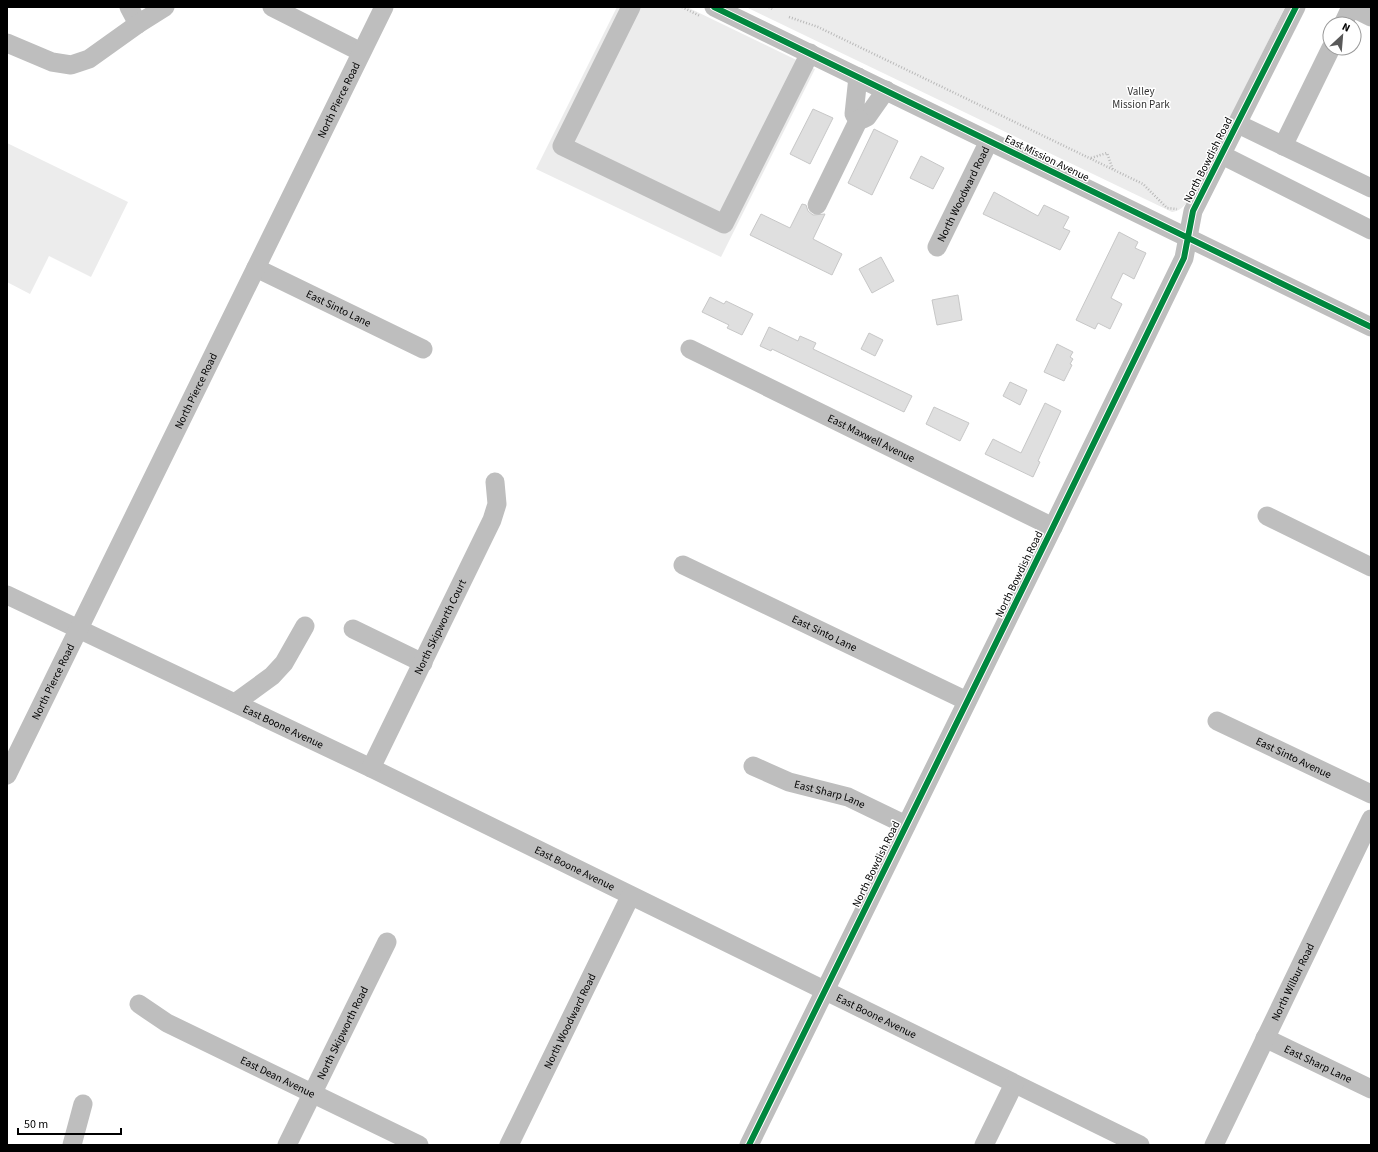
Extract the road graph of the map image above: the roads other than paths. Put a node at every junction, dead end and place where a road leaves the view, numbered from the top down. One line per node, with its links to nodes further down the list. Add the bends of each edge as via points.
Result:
1 (129, 7): 10 (street)
2 (165, 7): 10 (street)
3 (272, 7): 12 (street)
4 (384, 7): 12 (street, North Pierce Road)
5 (632, 7): 13 (street, via 562,146 724,224)
6 (714, 7): 13 (street, East Mission Avenue)
7 (1296, 7): 18 (street, North Bowdish Road)
8 (1347, 16): 9 (street, via 1351,7)
9 (1371, 17)
10 (138, 24): 11 (street, via 89,59 71,65 52,62)
11 (7, 43)
12 (361, 52): 27 (street, North Pierce Road)
13 (810, 53): 15 (street, East Mission Avenue)
14 (1327, 56): 20 (street)
15 (858, 77): 16 (street, East Mission Avenue); 17 (street, via 854,114)
16 (886, 90): 17 (street, via 867,117); 19 (street, East Mission Avenue)
17 (859, 119): 23 (street)
18 (1238, 124): 20 (street); 21 (street, North Bowdish Road)
19 (989, 141): 25 (street, East Mission Avenue); 26 (street, North Woodward Road)
20 (1283, 146): 22 (street)
21 (1222, 155): 24 (street); 25 (street, North Bowdish Road, via 1193,210)
22 (1371, 188)
23 (817, 205)
24 (1371, 230)
25 (1189, 238): 28 (street, East Mission Avenue); 33 (street, North Bowdish Road, via 1184,258)
26 (937, 247)
27 (256, 268): 29 (street, East Sinto Lane); 39 (street, North Pierce Road)
28 (1370, 324)
29 (423, 349)
30 (690, 349): 33 (street, East Maxwell Avenue)
31 (495, 482): 40 (street, North Skipworth Court, via 497,504 492,520)
32 (1267, 516): 35 (street)
33 (1053, 527): 41 (street, North Bowdish Road)
34 (683, 565): 41 (street, East Sinto Lane)
35 (1371, 567)
36 (7, 594): 39 (street, East Boone Avenue)
37 (305, 626): 42 (street, via 284,663 272,676)
38 (353, 629): 40 (street)
39 (79, 630): 42 (street, East Boone Avenue); 46 (street, North Pierce Road)
40 (423, 663): 45 (street, North Skipworth Court)
41 (967, 701): 49 (street, North Bowdish Road)
42 (235, 703): 45 (street, East Boone Avenue)
43 (1217, 721): 47 (street, East Sinto Avenue)
44 (753, 766): 49 (street, East Sharp Lane, via 789,782 848,797)
45 (371, 768): 50 (street, East Boone Avenue)
46 (7, 775)
47 (1371, 794)
48 (1371, 819): 54 (street, North Wilbur Road)
49 (906, 826): 52 (street, North Bowdish Road)
50 (630, 897): 52 (street, East Boone Avenue); 62 (street, North Woodward Road)
51 (387, 942): 57 (street, North Skipworth Road)
52 (824, 991): 55 (street, East Boone Avenue); 63 (street, North Bowdish Road)
53 (139, 1004): 57 (street, East Dean Avenue, via 167,1023)
54 (1266, 1038): 56 (street, East Sharp Lane); 66 (street, North Wilbur Road)
55 (1014, 1084): 64 (street); 65 (street, East Boone Avenue)
56 (1371, 1089)
57 (312, 1094): 60 (street, North Skipworth Road); 61 (street, East Dean Avenue)
58 (84, 1104): 59 (street)
59 (72, 1145)
60 (287, 1145)
61 (419, 1145)
62 (509, 1145)
63 (749, 1145)
64 (984, 1145)
65 (1140, 1145)
66 (1214, 1145)

